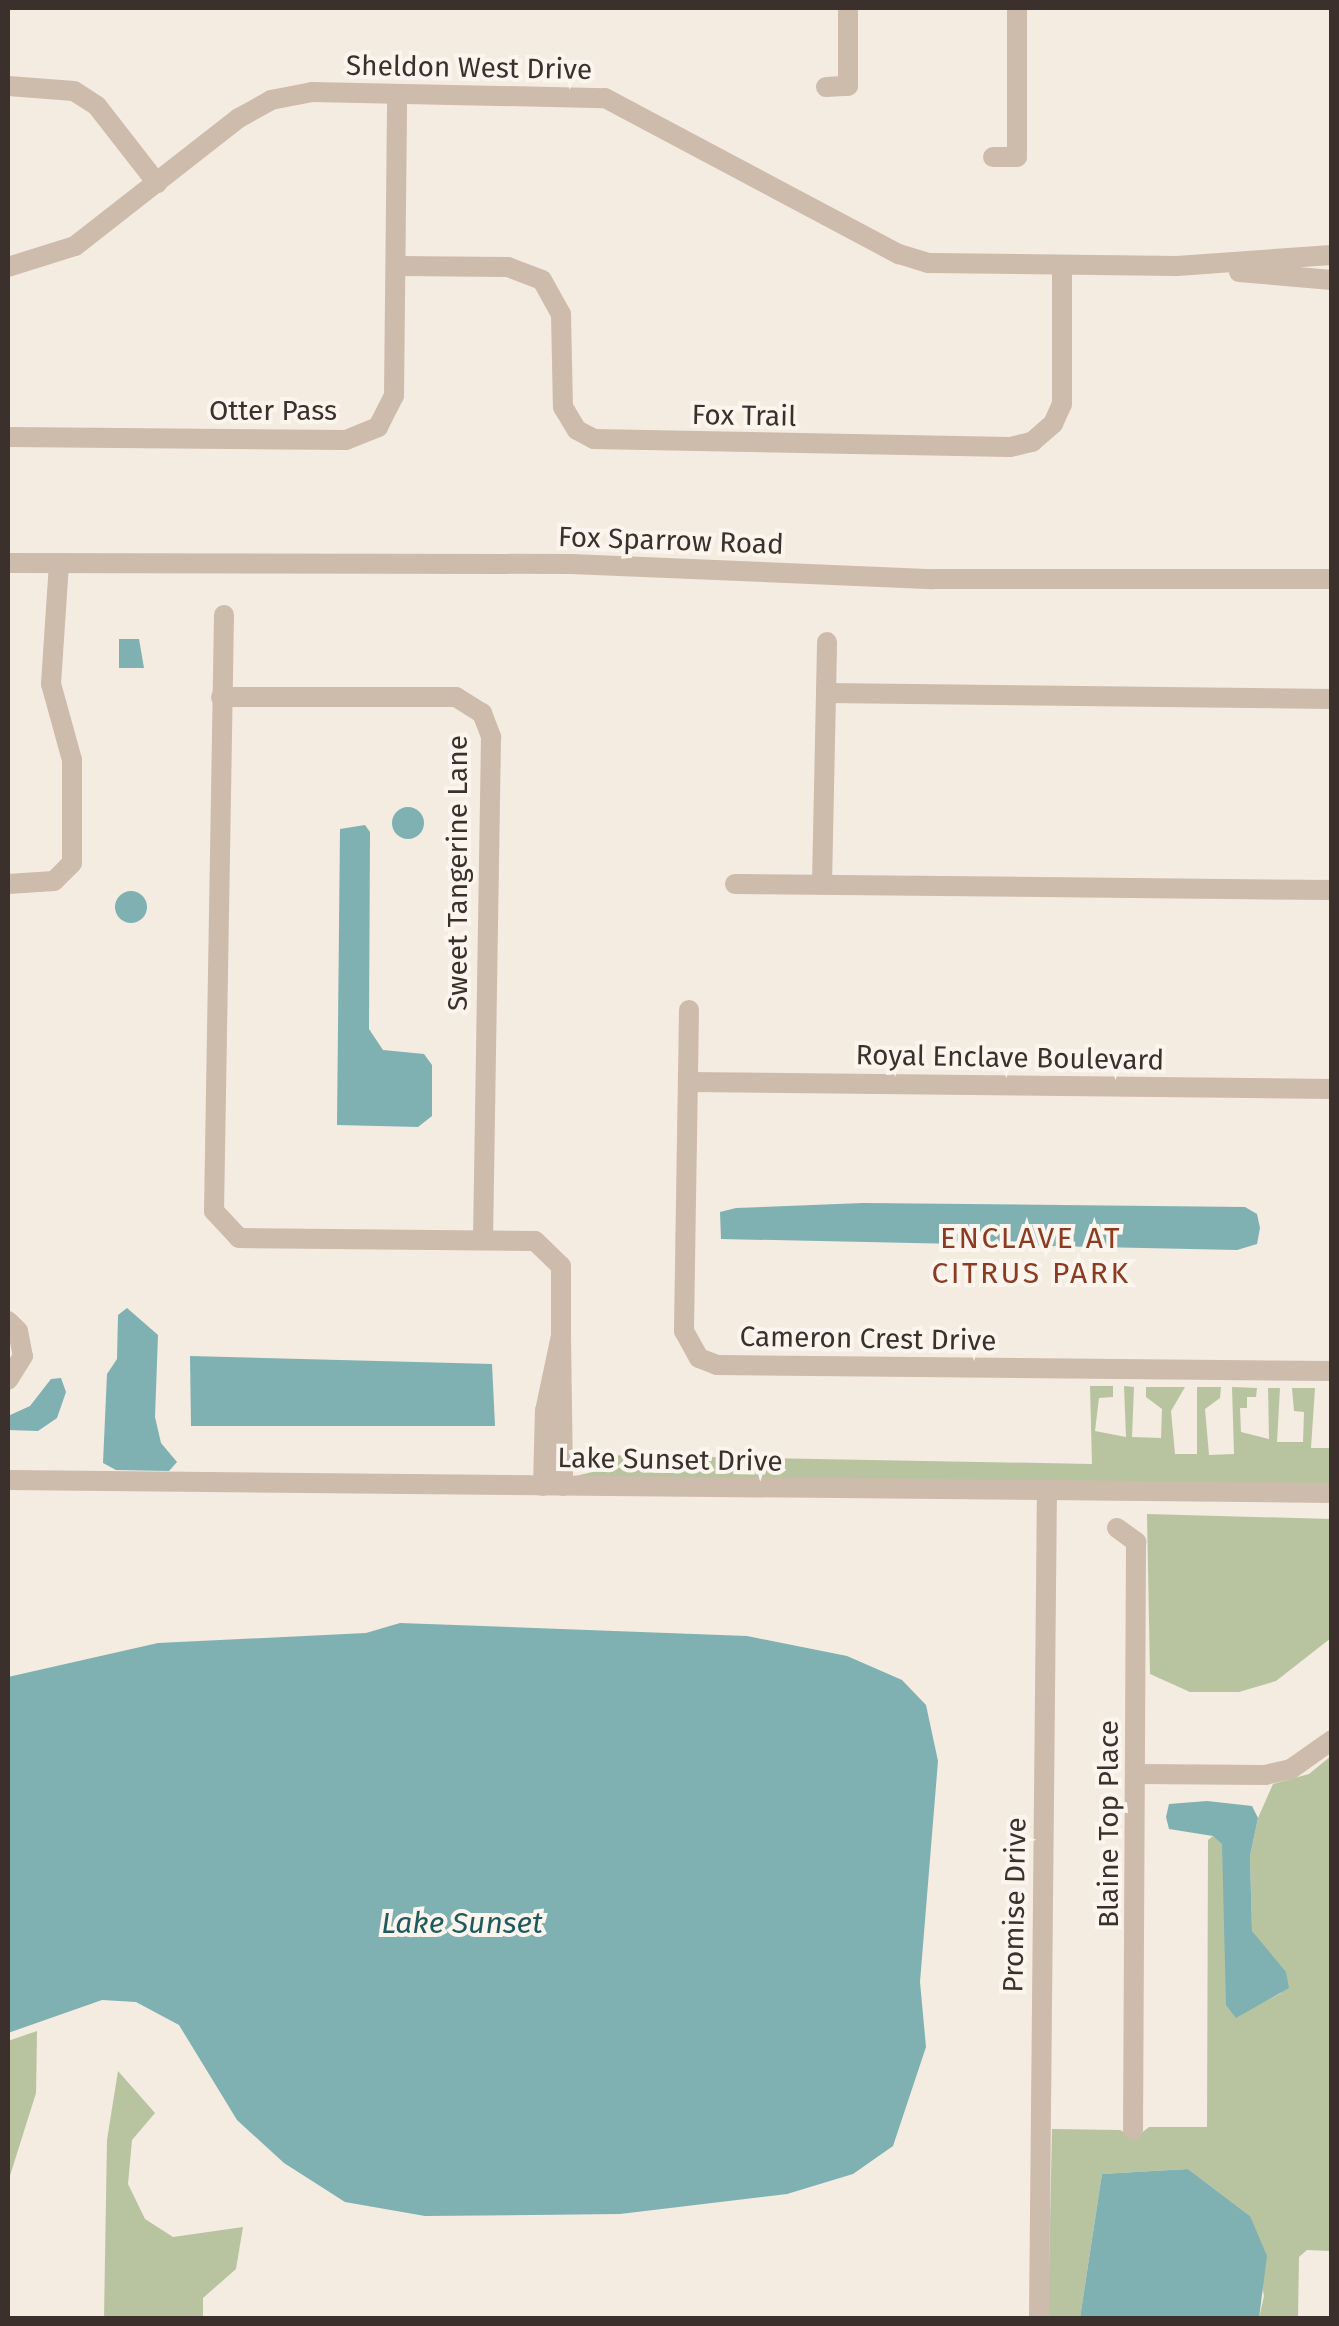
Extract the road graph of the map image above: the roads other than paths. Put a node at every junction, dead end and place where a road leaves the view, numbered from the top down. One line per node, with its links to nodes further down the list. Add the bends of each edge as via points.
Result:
1 (848, 8): 4 (street, via 848,86)
2 (1017, 8): 6 (street, via 1017,156)
3 (8, 86): 7 (street, via 74,91 97,106)
4 (826, 87)
5 (397, 94): 7 (street, Sheldon West Drive, via 312,92 272,100); 10 (street, Otter Pass); 11 (street, Sheldon West Drive, via 605,98 899,254 929,262)
6 (993, 157)
7 (157, 183): 9 (street, Sheldon West Drive, via 75,246)
8 (1332, 255): 12 (street)
9 (8, 266)
10 (398, 266): 11 (street, Fox Trail, via 508,267 542,280 561,314 563,407 578,430 594,439 1010,446 1032,442 1053,424 1062,404); 14 (street, Otter Pass, via 391,412 366,434)
11 (1062, 266): 12 (street, Sheldon West Drive)
12 (1177, 266): 13 (street)
13 (1332, 280)
14 (8, 436)
15 (8, 563): 16 (street, Fox Sparrow Road)
16 (59, 563): 17 (street, Fox Sparrow Road, via 571,564 933,579); 23 (street, via 50,684 72,760 72,863 54,881)
17 (1332, 579)
18 (224, 615): 21 (street)
19 (827, 642): 20 (street)
20 (826, 694): 22 (street); 25 (street)
21 (221, 696): 31 (street, Sweet Tangerine Lane, via 456,697 482,712 490,737); 31 (street, via 214,1211 239,1238)
22 (1332, 699)
23 (8, 884): 27 (street)
24 (734, 884): 25 (street)
25 (822, 884): 26 (street)
26 (1332, 890)
27 (8, 896)
28 (689, 1010): 29 (street, Cameron Crest Drive)
29 (688, 1082): 30 (street, Royal Enclave Boulevard); 33 (street, Cameron Crest Drive, via 684,1331 693,1353 708,1362)
30 (1332, 1089)
31 (483, 1239): 36 (street, via 536,1241 561,1266)
32 (8, 1321): 34 (street, via 18,1331 23,1356)
33 (1332, 1370)
34 (8, 1380)
35 (8, 1480): 36 (street, Lake Sunset Drive)
36 (553, 1486): 37 (street, Lake Sunset Drive)
37 (1047, 1492): 38 (street, Lake Sunset Drive); 43 (street, Promise Drive)
38 (1332, 1493)
39 (1117, 1528): 41 (street, Blaine Top Place, via 1136,1542)
40 (1332, 1740): 41 (street, via 1292,1770 1265,1775)
41 (1139, 1774): 42 (street, Blaine Top Place)
42 (1133, 2130)
43 (1038, 2318)

